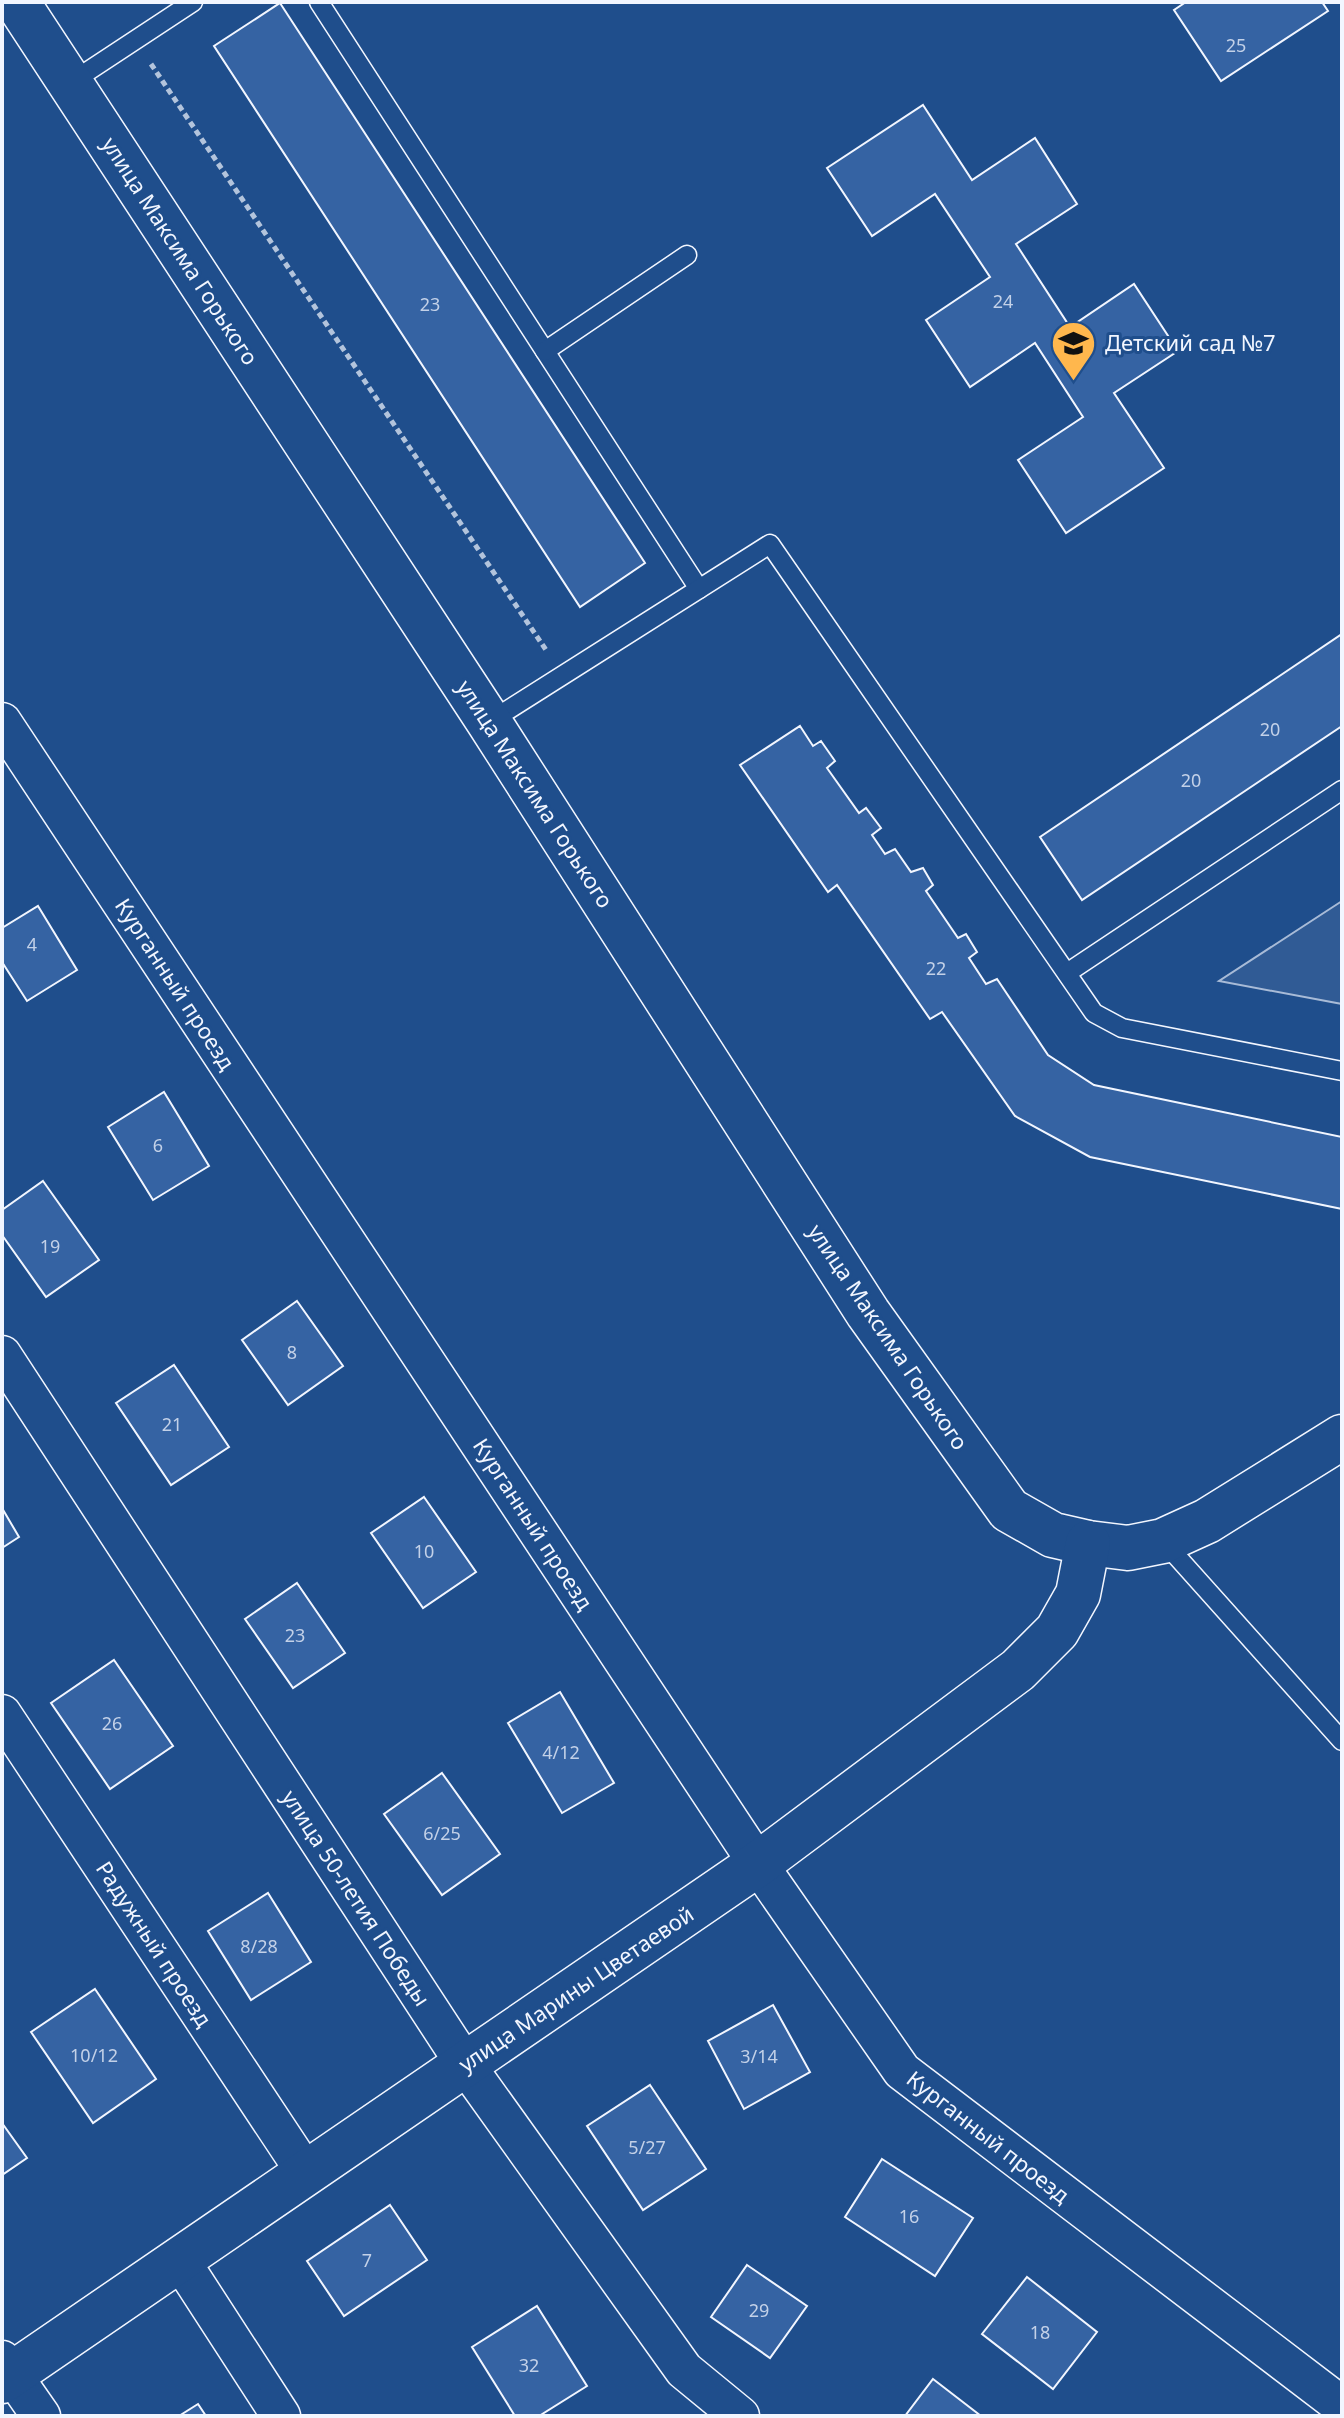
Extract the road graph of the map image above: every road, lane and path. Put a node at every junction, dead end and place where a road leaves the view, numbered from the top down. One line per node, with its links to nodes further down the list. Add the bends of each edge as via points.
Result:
1 (17, 2): 5 (main road, улица Максима Горького)
2 (193, 2): 4 (lane)
3 (319, 2): 7 (lane)
4 (135, 40): 5 (lane); 9 (path)
5 (70, 83): 11 (main road, улица Максима Горького)
6 (687, 255): 7 (lane)
7 (545, 351): 8 (lane)
8 (699, 589): 9 (lane); 13 (lane, via 770,544)
9 (563, 675): 11 (lane)
10 (2, 722): 21 (street, Курганный проезд)
11 (489, 722): 18 (main road, улица Максима Горького, via 868,1313 991,1489 1033,1526)
12 (1342, 790): 13 (lane)
13 (1067, 973): 14 (lane, via 1094,1013 1122,1028)
14 (1342, 1071)
15 (2, 1355): 22 (street, улица 50-летия Победы)
16 (1342, 1437): 17 (main road, улица Максима Горького, via 1207,1521)
17 (1163, 1541): 18 (main road, улица Максима Горького, via 1128,1548); 20 (lane)
18 (1088, 1543): 21 (main road, улица Марины Цветаевой, via 1078,1594 1057,1631 1018,1670)
19 (2, 1714): 23 (street, Радужный проезд)
20 (1342, 1741)
21 (758, 1864): 22 (main road, улица Марины Цветаевой); 26 (street, Курганный проезд, via 902,2071)
22 (465, 2064): 23 (main road, улица Марины Цветаевой); 29 (street, улица 50-летия Победы, via 684,2370)
23 (306, 2173): 24 (main road, улица Марины Цветаевой)
24 (180, 2260): 25 (main road, улица Марины Цветаевой); 28 (street)
25 (5, 2372): 27 (street)
26 (1342, 2406)
27 (41, 2416)
28 (281, 2416)
29 (740, 2416)

